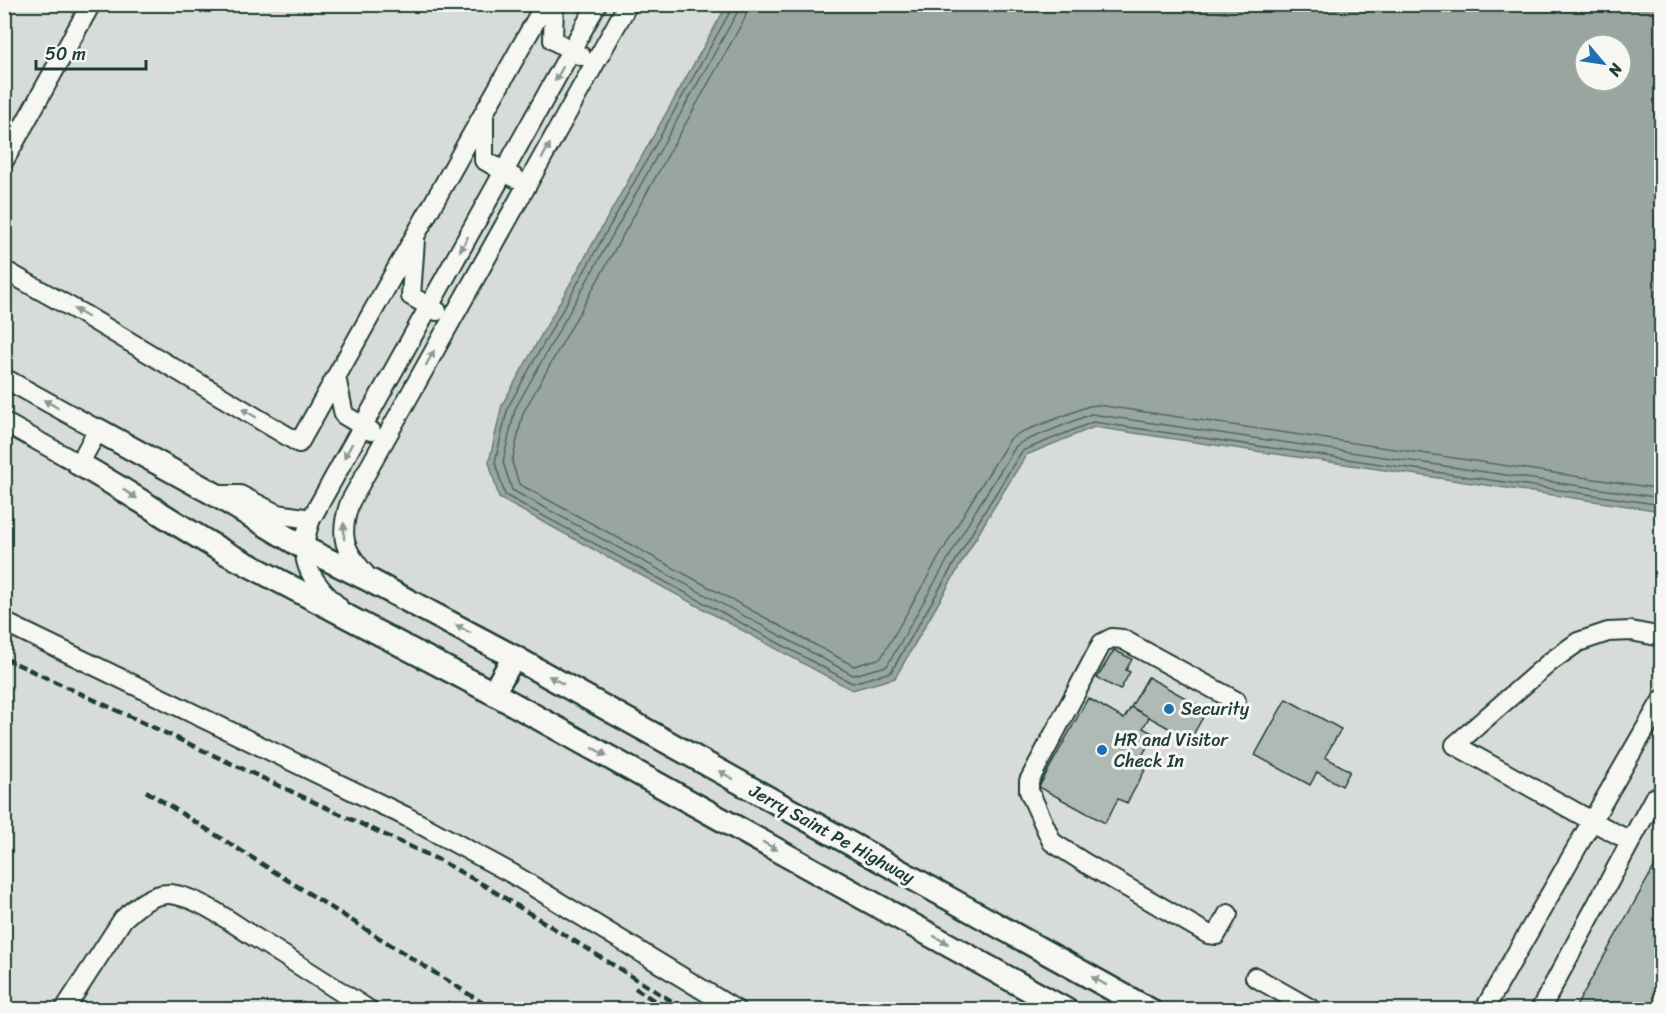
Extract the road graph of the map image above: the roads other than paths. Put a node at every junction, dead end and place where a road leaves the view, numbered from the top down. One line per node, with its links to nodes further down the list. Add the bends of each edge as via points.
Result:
1 (91, 4): 9 (lane)
2 (545, 4): 8 (lane)
3 (554, 4): 6 (lane, via 553,40)
4 (597, 4): 6 (lane)
5 (628, 4): 7 (lane)
6 (572, 51): 7 (lane); 10 (lane, one-way to 10)
7 (595, 64): 11 (lane, one-way to 7)
8 (484, 114): 10 (lane, via 484,160); 12 (lane)
9 (4, 160)
10 (504, 172): 11 (lane); 14 (lane, one-way to 14)
11 (527, 185): 15 (lane)
12 (415, 236): 14 (lane, via 411,296); 16 (lane)
13 (4, 270): 16 (lane, one-way to 13, via 299,443)
14 (429, 307): 15 (lane); 19 (lane)
15 (452, 319): 21 (lane, one-way to 15)
16 (336, 377): 19 (lane, via 345,416)
17 (4, 378): 20 (lane, one-way to 17)
18 (4, 422): 22 (lane)
19 (362, 426): 21 (lane); 24 (lane, one-way to 24)
20 (98, 430): 22 (lane); 23 (main road, Jerry Saint Pe Highway)
21 (384, 439): 26 (lane, one-way to 21, via 350,556 344,522 350,502)
22 (79, 464): 27 (main road, one-way to 27, via 185,530)
23 (216, 495): 24 (lane, via 240,495 277,514); 25 (main road, Jerry Saint Pe Highway)
24 (311, 519): 25 (lane)
25 (304, 548): 26 (main road, Jerry Saint Pe Highway); 27 (lane, via 313,580)
26 (371, 581): 30 (main road, Jerry Saint Pe Highway, one-way to 26)
27 (354, 620): 31 (main road)
28 (4, 622): 41 (lane, via 405,816 511,873)
29 (1662, 637): 35 (lane, via 1631,631 1608,632 1578,642 1455,745)
30 (514, 657): 31 (main road); 43 (main road, Jerry Saint Pe Highway, one-way to 30)
31 (494, 693): 42 (main road, one-way to 42)
32 (1662, 700): 35 (lane)
33 (1236, 701): 37 (lane, via 1122,639 1112,639 1102,643 1029,781 1029,791 1052,842 1208,934 1216,935)
34 (1662, 802): 36 (lane, via 1654,798)
35 (1592, 821): 36 (lane); 45 (lane)
36 (1630, 842): 46 (lane)
37 (1228, 914)
38 (1255, 977): 44 (lane)
39 (64, 1010): 40 (lane, via 123,919 151,898 172,894 220,915)
40 (369, 1010)
41 (736, 1010)
42 (1066, 1010)
43 (1150, 1010)
44 (1313, 1010)
45 (1484, 1010)
46 (1540, 1010)

